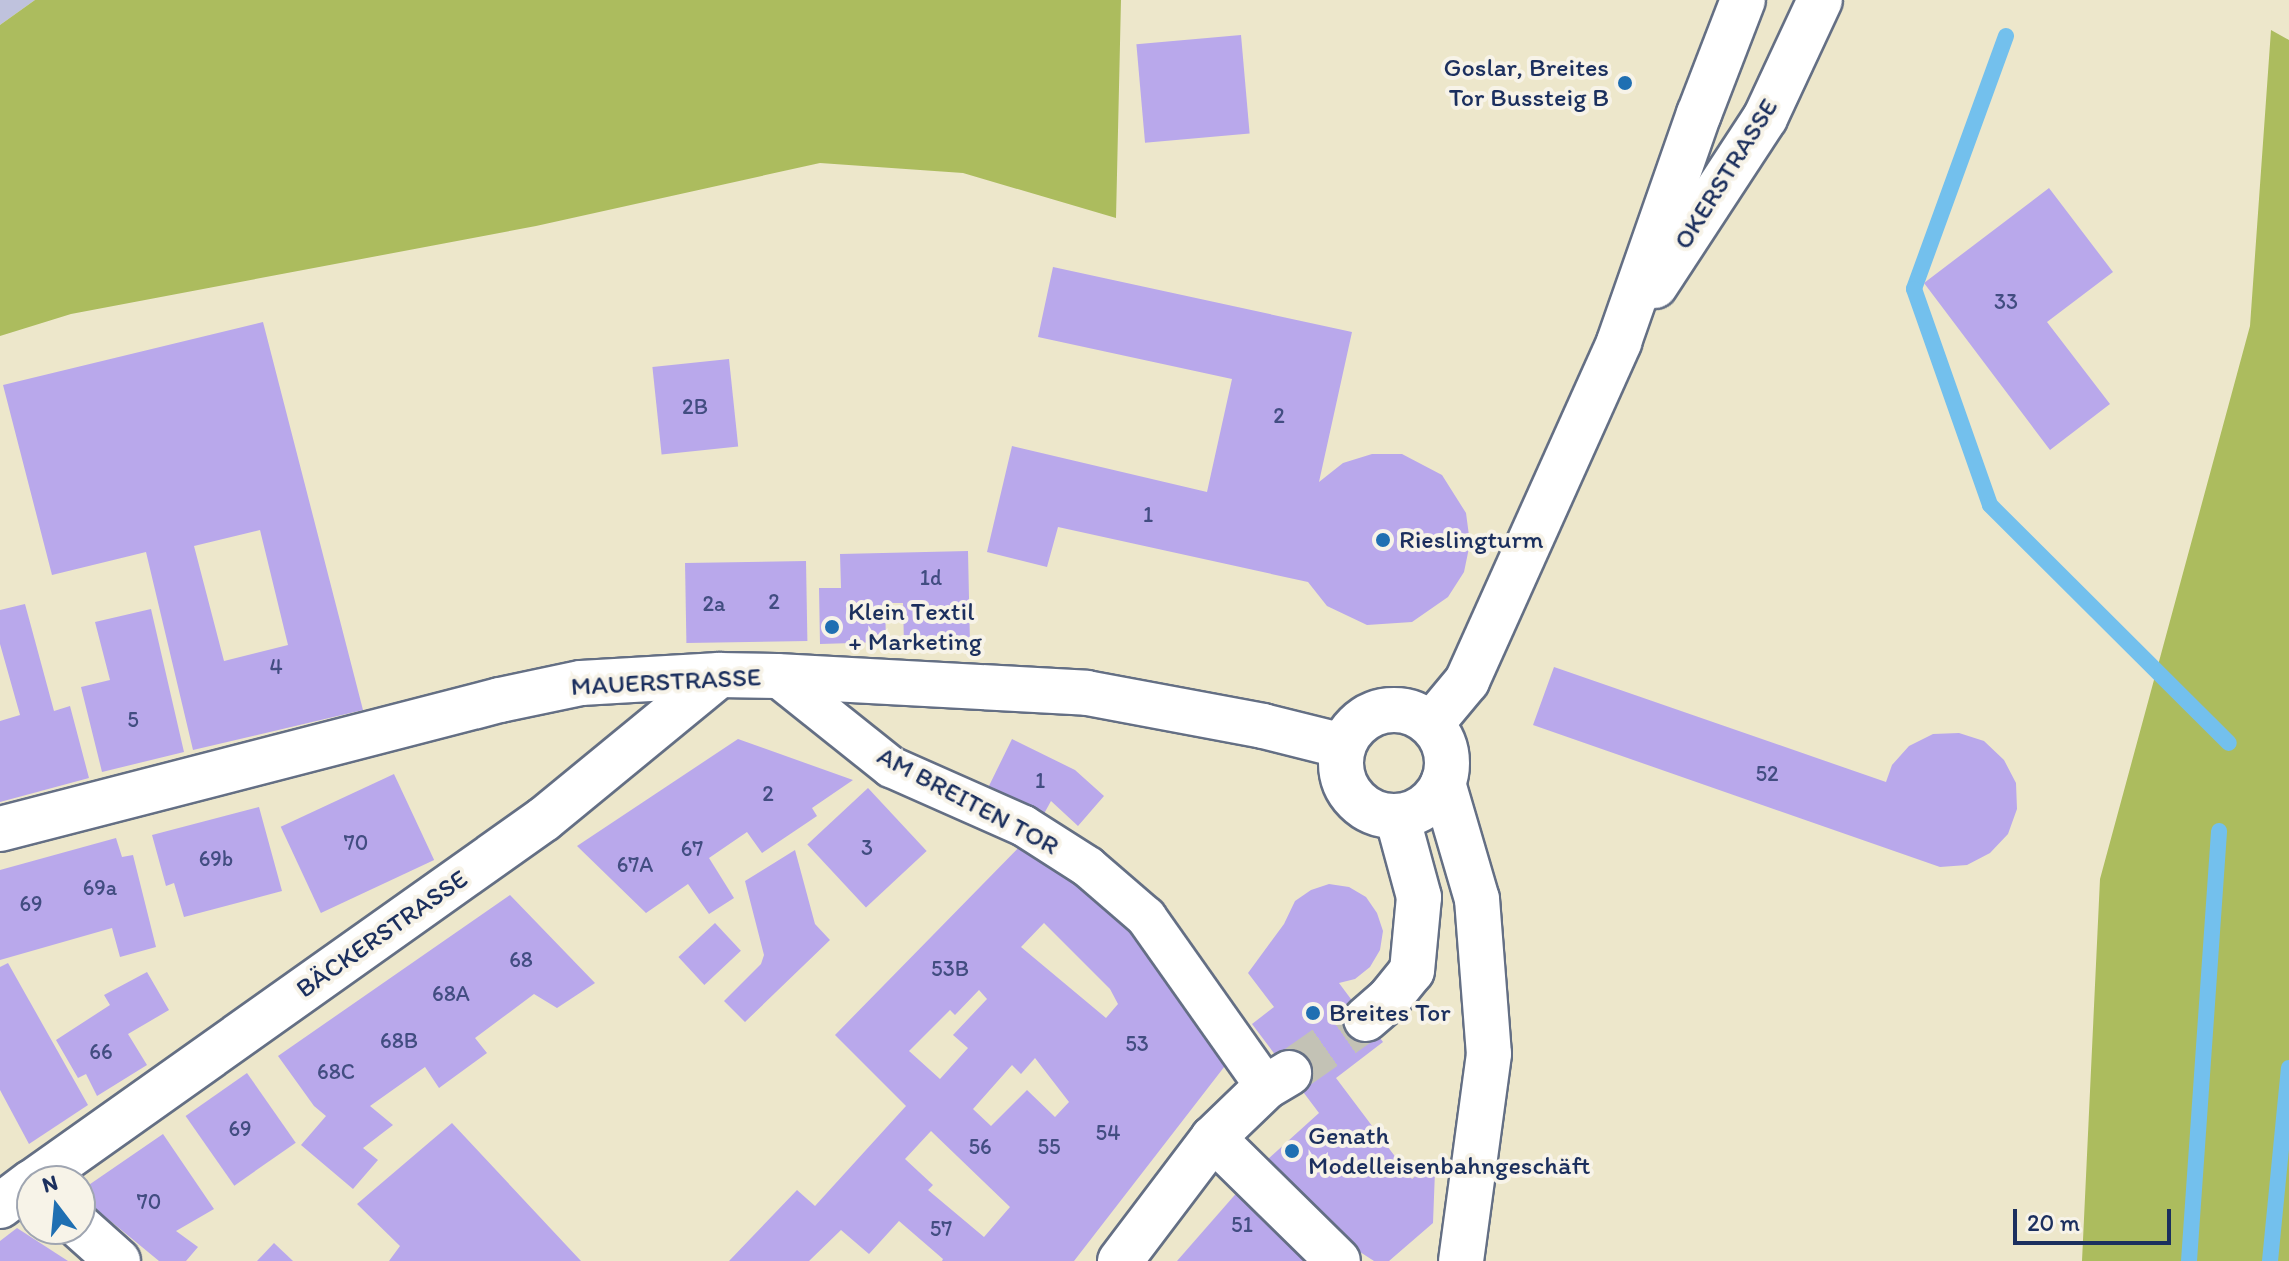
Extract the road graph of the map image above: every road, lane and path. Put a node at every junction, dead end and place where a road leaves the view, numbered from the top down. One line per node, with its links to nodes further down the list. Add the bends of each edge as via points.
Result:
1 (1743, 0): 3 (street, OKERSTRASSE)
2 (1820, 0): 3 (street, OKERSTRASSE, via 1765,118)
3 (1619, 342): 6 (street, OKERSTRASSE, via 1467,681)
4 (719, 675): 5 (street, MAUERSTRASSE); 10 (street, MAUERSTRASSE, via 581,683 500,700); 14 (street, BÄCKERSTRASSE, via 544,819)
5 (777, 676): 7 (street, MAUERSTRASSE, via 1087,693); 12 (street, AM BREITEN TOR, via 891,767 1024,826 1088,867 1146,917)
6 (1432, 723): 7 (street, via 1414,713 1385,711 1358,726); 8 (street, via 1448,764)
7 (1343, 746): 9 (street, via 1342,774 1350,797 1370,812)
8 (1443, 783): 9 (street, via 1425,806); 19 (street, via 1477,899 1489,1054)
9 (1397, 816): 11 (street, via 1419,897 1412,971)
10 (0, 829)
11 (1366, 1019)
12 (1278, 1080): 13 (street)
13 (1213, 1138): 17 (street); 18 (street)
14 (57, 1165)
15 (96, 1241): 16 (street)
16 (118, 1261)
17 (1120, 1261)
18 (1338, 1261)
19 (1461, 1261)

